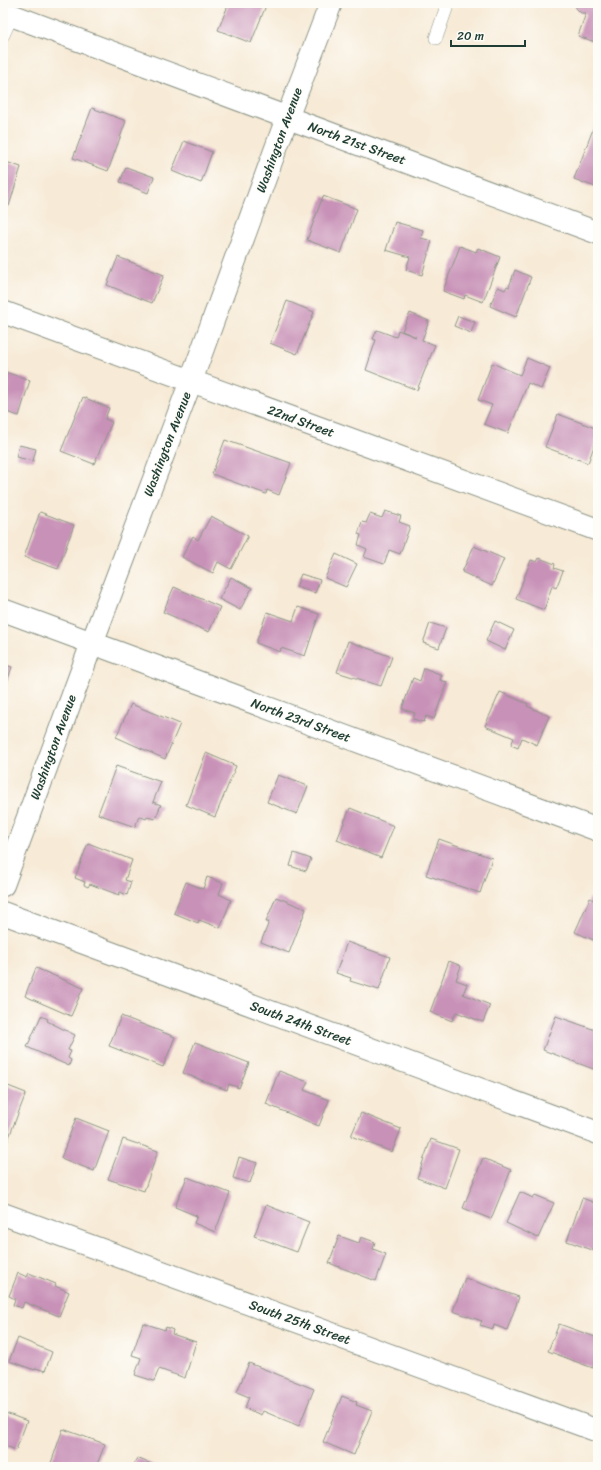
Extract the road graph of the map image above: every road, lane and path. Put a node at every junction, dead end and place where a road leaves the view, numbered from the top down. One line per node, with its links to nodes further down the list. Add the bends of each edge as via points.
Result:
1 (331, 3): 6 (street, Washington Avenue)
2 (448, 3): 5 (lane)
3 (7, 13): 4 (lane); 6 (street, North 21st Street)
4 (3, 35)
5 (436, 38)
6 (287, 118): 7 (street, North 21st Street); 9 (street, Washington Avenue)
7 (598, 233)
8 (3, 312): 9 (street, 22nd Street)
9 (191, 381): 10 (street, 22nd Street); 12 (street, Washington Avenue)
10 (598, 530)
11 (3, 610): 12 (street, North 23rd Street)
12 (92, 642): 13 (street, North 23rd Street); 14 (street, Washington Avenue)
13 (598, 830)
14 (3, 885)
15 (3, 913): 16 (street, South 24th Street)
16 (598, 1133)
17 (3, 1214): 18 (street, South 25th Street)
18 (598, 1431)

